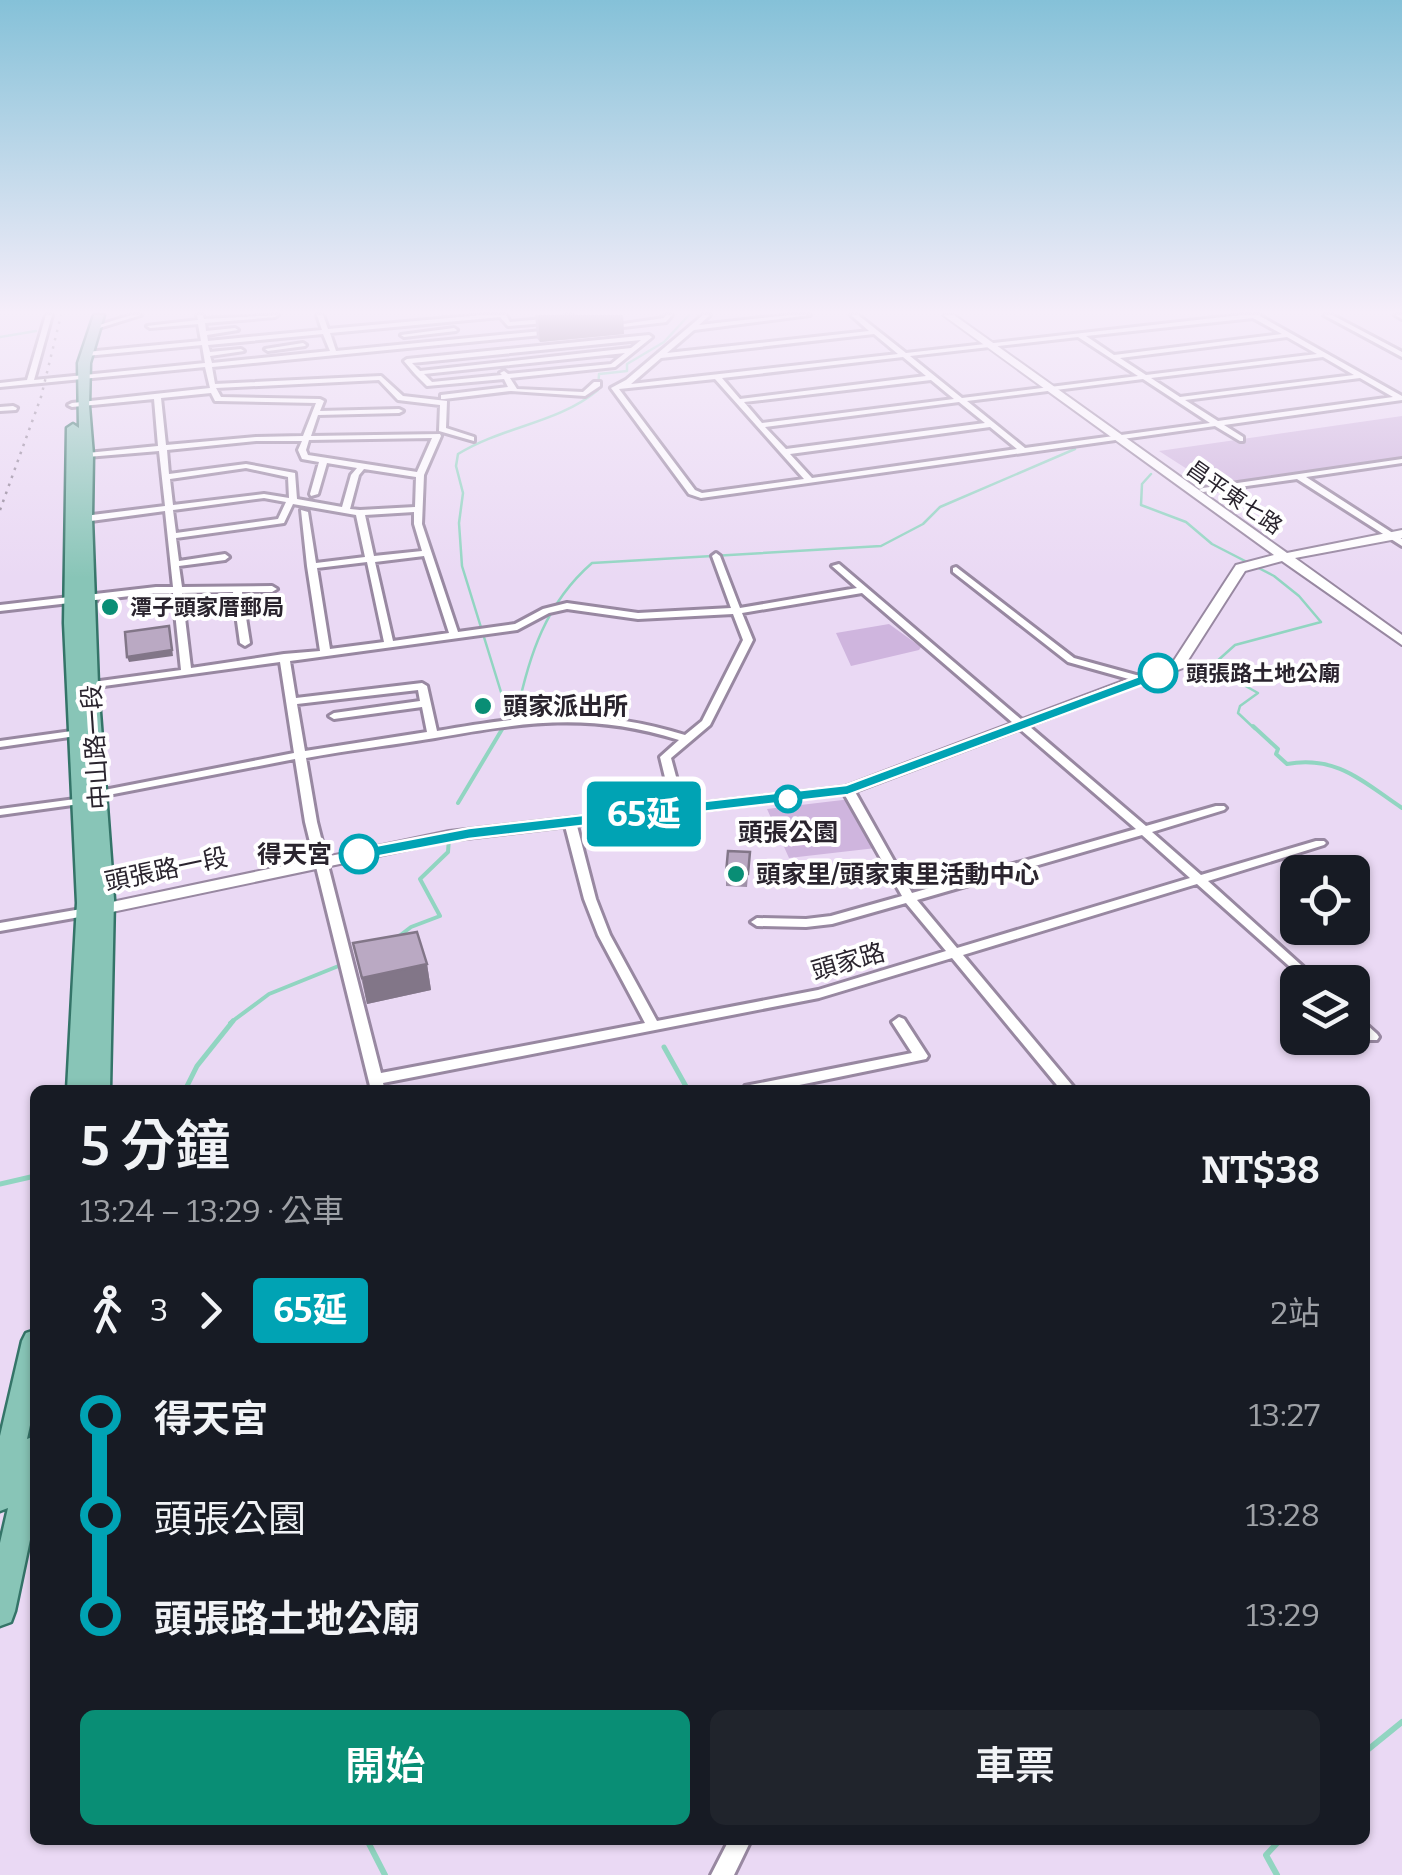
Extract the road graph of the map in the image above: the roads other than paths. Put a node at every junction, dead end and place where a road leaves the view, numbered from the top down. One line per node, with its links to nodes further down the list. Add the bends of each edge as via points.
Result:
1 (93, 402): 12 (street)
2 (159, 402): 24 (street)
3 (320, 402): 16 (street)
4 (440, 402): 22 (street, via 442,429)
5 (626, 402): 34 (street, via 701,496)
6 (739, 402): 18 (street)
7 (939, 402): 18 (street)
8 (962, 402): 19 (street)
9 (1073, 402): 20 (street, 昌平東七路)
10 (1183, 402): 17 (street)
11 (1375, 402): 17 (street)
12 (78, 404): 27 (main road, 中山路一段); 43 (main road, 中山路一段)
13 (13, 408): 14 (street)
14 (0, 409)
15 (399, 411): 16 (street)
16 (318, 413): 21 (street)
17 (1217, 424): 20 (street); 23 (street)
18 (760, 425): 26 (street)
19 (990, 425): 25 (street); 26 (street)
20 (1122, 437): 25 (street); 35 (street, 昌平東七路); 47 (street, 昌平東七路)
21 (309, 438): 24 (street); 29 (street, via 305,457); 31 (street, via 436,436)
22 (471, 438)
23 (1240, 439)
24 (164, 446): 27 (street); 32 (street)
25 (1024, 451): 34 (street)
26 (784, 452): 34 (street)
27 (87, 455): 43 (main road, 中山路一段)
28 (1402, 461): 33 (street)
29 (324, 464): 30 (street); 36 (street)
30 (358, 471): 31 (street); 39 (street)
31 (420, 475): 40 (street)
32 (166, 476): 37 (street, via 246,466 292,475); 38 (street)
33 (1298, 476): 35 (street); 45 (street)
34 (810, 481)
35 (1203, 490): 47 (street, 昌平東七路)
36 (314, 494)
37 (292, 500): 38 (street); 39 (street); 44 (street, via 281,522)
38 (167, 508): 43 (street); 44 (street)
39 (346, 509): 42 (street)
40 (420, 509): 42 (street); 46 (street)
41 (304, 512): 52 (street)
42 (360, 513): 50 (street)
43 (78, 520): 59 (main road, 中山路一段)
44 (171, 536): 51 (street)
45 (1398, 538): 47 (street)
46 (428, 552): 50 (street); 63 (street)
47 (1286, 553): 62 (street, 昌平東七路); 64 (street, 昌平東七路); 70 (street, 頭張路一段, via 1240,568 1178,664)
48 (716, 556): 61 (street)
49 (225, 557): 51 (street)
50 (369, 559): 52 (street); 65 (street)
51 (174, 564): 56 (street)
52 (311, 566): 67 (street)
53 (836, 566): 58 (street)
54 (956, 570): 70 (street, via 1071,660)
55 (272, 588): 57 (street)
56 (178, 589): 57 (street); 59 (street); 69 (street)
57 (237, 589): 66 (street)
58 (864, 590): 61 (street); 75 (street)
59 (80, 598): 60 (street); 71 (main road, 中山路一段)
60 (0, 608)
61 (737, 611): 63 (street, via 638,616 576,606 549,610 517,627); 78 (street, via 748,640 706,723)
62 (1402, 632)
63 (454, 635): 65 (street)
64 (1402, 641)
65 (388, 643): 67 (street)
66 (245, 644)
67 (325, 652): 68 (street)
68 (284, 657): 69 (street); 72 (street)
69 (186, 670): 71 (street)
70 (1143, 680): 75 (street, 頭張路一段)
71 (82, 686): 76 (main road, 中山路一段); 82 (main road, 中山路一段)
72 (290, 702): 73 (street, via 422,686); 80 (street)
73 (426, 703): 74 (street); 77 (street)
74 (334, 716)
75 (1018, 726): 81 (street, 頭張路一段); 87 (street)
76 (78, 734): 79 (street); 82 (main road, 中山路一段)
77 (433, 734): 78 (street, via 564,716 654,726); 80 (street)
78 (688, 740): 84 (street, via 665,757)
79 (0, 744)
80 (298, 755): 82 (street); 89 (street)
81 (848, 790): 84 (street, 頭張路一段); 91 (street)
82 (90, 798): 85 (street); 92 (main road, 中山路一段)
83 (1220, 808): 87 (street)
84 (680, 810): 86 (street, 頭張路一段)
85 (0, 812)
86 (570, 822): 89 (street, 頭張路一段, via 449,836); 98 (street, via 604,935)
87 (1144, 831): 90 (street); 91 (street)
88 (1320, 843): 90 (street, 頭家路)
89 (320, 862): 92 (street, 頭張路一段); 99 (street)
90 (1200, 881): 95 (street, 頭家路); 96 (street)
91 (908, 897): 93 (street, via 832,920); 95 (street)
92 (96, 910): 94 (street); 100 (main road, 中山路一段); 101 (main road, 中山路一段)
93 (757, 922)
94 (0, 927)
95 (955, 953): 98 (street, 頭家路, via 819,994); 103 (street)
96 (1295, 965)
97 (899, 1022): 102 (street, via 921,1056)
98 (653, 1025): 99 (street, 頭家路)
99 (378, 1084)
100 (78, 1085)
101 (99, 1085)
102 (775, 1085)
103 (1065, 1085)
104 (30, 1363): 106 (main road)
105 (30, 1471): 107 (main road)
106 (0, 1498)
107 (0, 1611)
108 (737, 1845): 109 (street)
109 (722, 1875)

